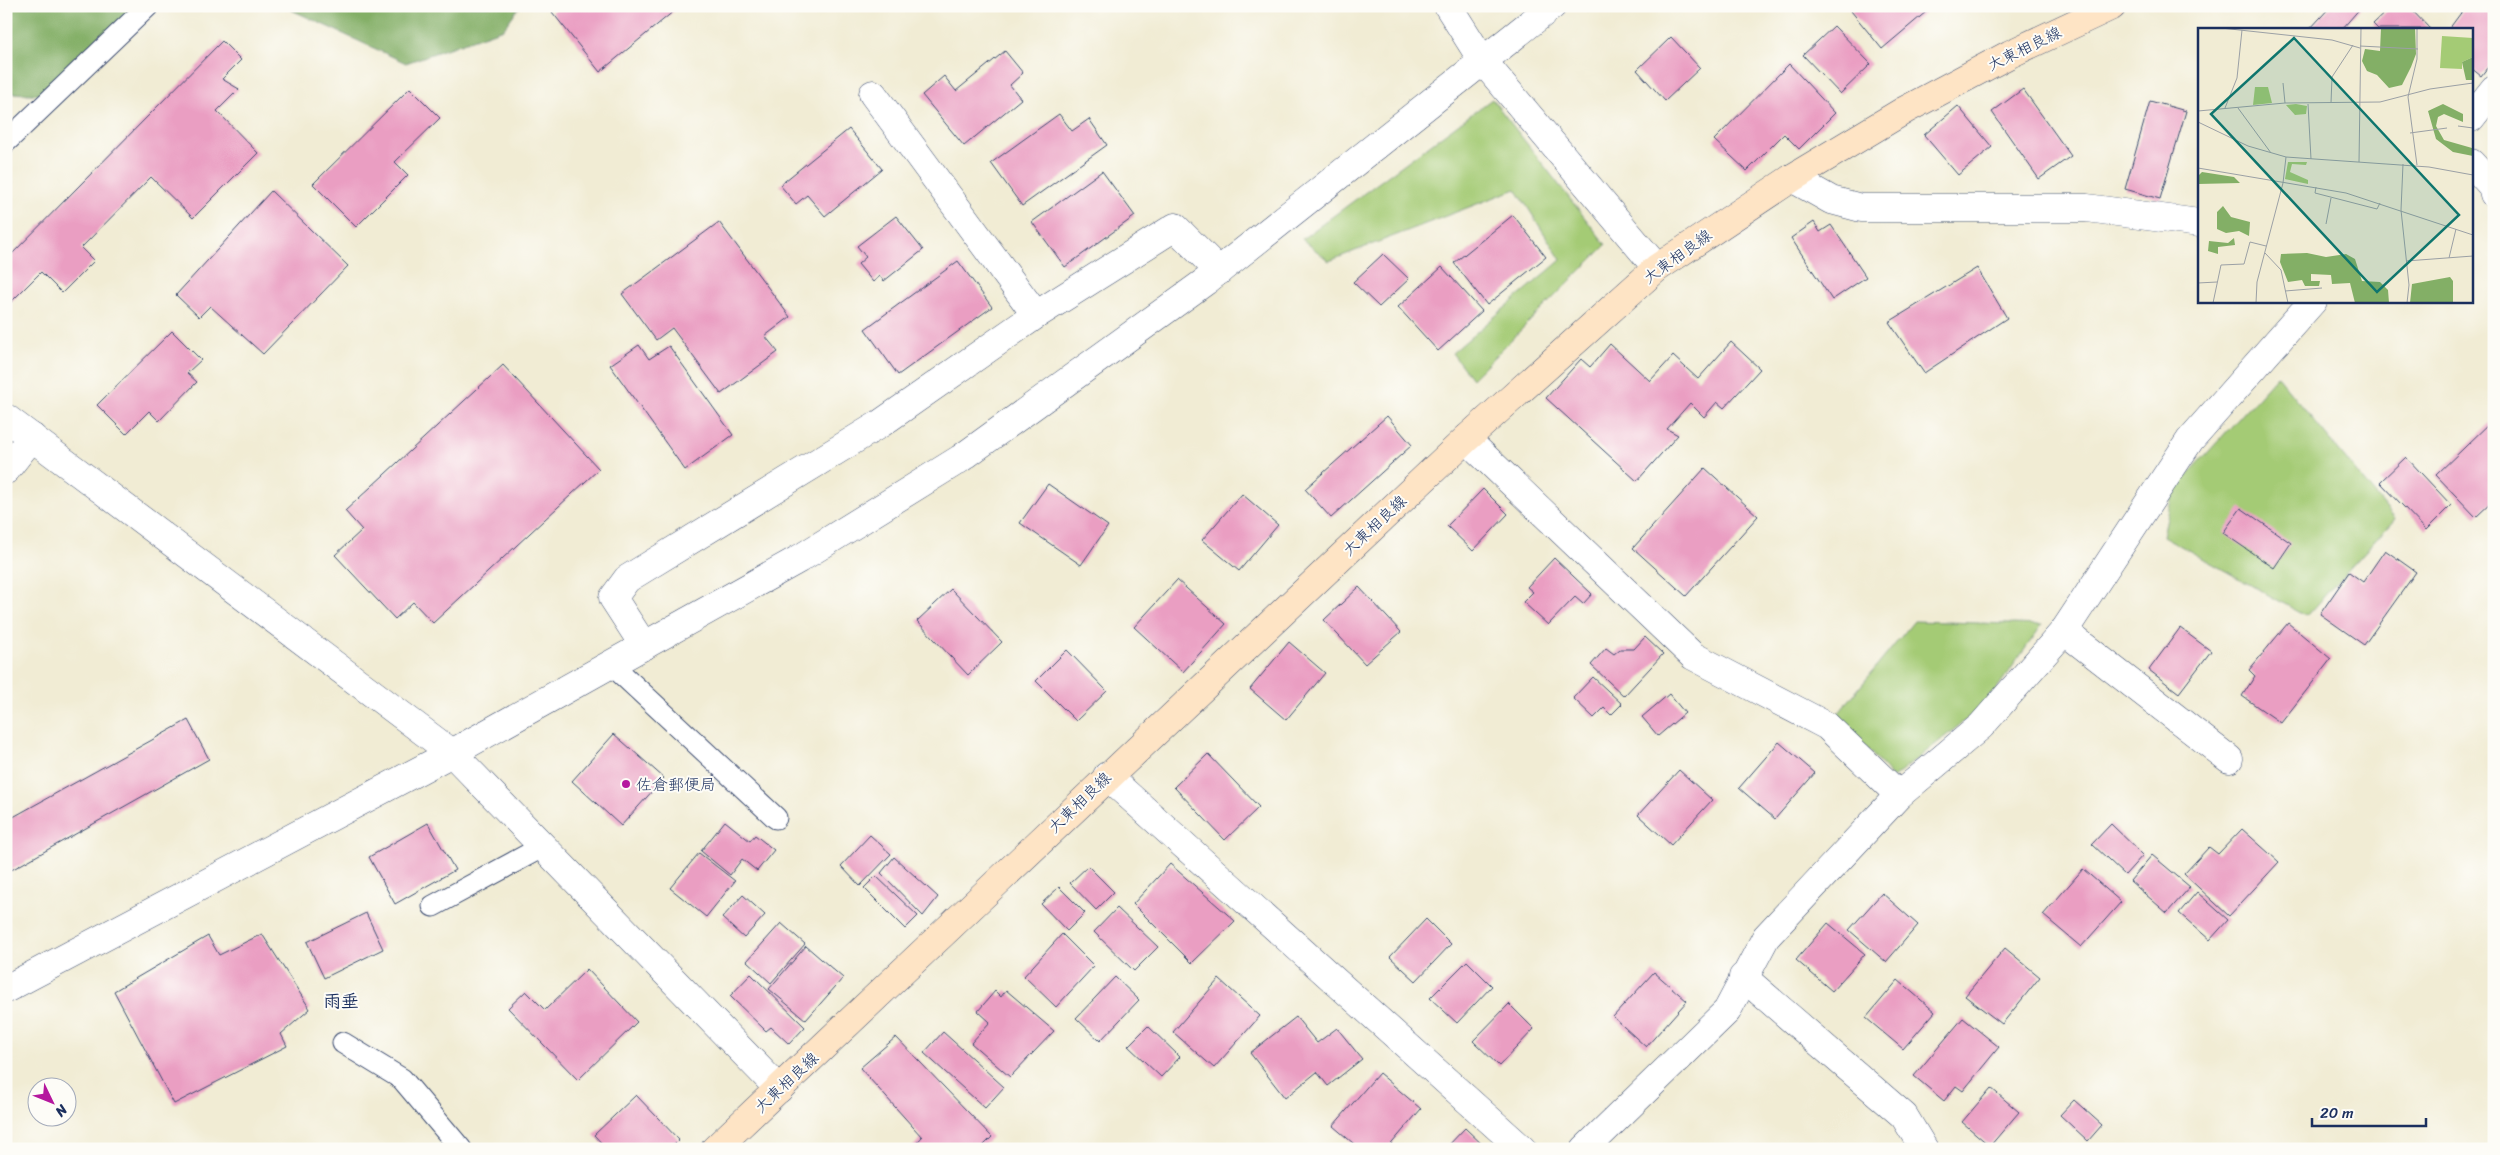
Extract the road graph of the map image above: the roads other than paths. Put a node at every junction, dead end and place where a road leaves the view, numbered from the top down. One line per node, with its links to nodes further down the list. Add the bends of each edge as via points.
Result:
1 (148, 6): 9 (lane)
2 (1448, 6): 5 (street)
3 (1552, 6): 5 (street)
4 (2112, 6): 11 (main road, 大東相良線, via 2010,54 1905,110)
5 (1482, 60): 14 (street); 15 (street)
6 (2494, 89): 8 (street)
7 (872, 94): 17 (street)
8 (2472, 117)
9 (6, 142)
10 (2472, 164): 12 (street, via 2492,186)
11 (1792, 178): 13 (street, via 1831,200 1861,208 2087,208); 14 (main road, 大東相良線)
12 (2494, 194)
13 (2198, 223)
14 (1657, 268): 20 (main road, 大東相良線)
15 (1219, 271): 17 (street, via 1175,227); 23 (street, via 960,459 799,560)
16 (2312, 302): 22 (street, via 2190,440)
17 (1036, 315): 23 (street, via 880,424 627,579 613,598)
18 (6, 418): 19 (street)
19 (32, 437): 21 (street); 25 (street)
20 (1466, 439): 27 (main road, 大東相良線); 28 (street, via 1694,656 1827,726)
21 (6, 470)
22 (2064, 631): 26 (street); 28 (street, via 1981,726)
23 (644, 646): 24 (street)
24 (611, 664): 25 (street); 29 (lane)
25 (452, 753): 30 (street); 33 (street)
26 (2229, 759)
27 (1107, 776): 35 (main road, 大東相良線); 38 (street)
28 (1899, 795): 32 (street, via 1766,937)
29 (776, 818)
30 (542, 847): 31 (lane); 35 (street)
31 (433, 906)
32 (1743, 977): 39 (street, via 1727,1011); 40 (street, via 1904,1116)
33 (6, 989)
34 (343, 1043): 36 (lane, via 402,1079)
35 (779, 1089): 37 (main road, 大東相良線)
36 (461, 1149)
37 (715, 1149)
38 (1522, 1149)
39 (1585, 1149)
40 (1924, 1149)

